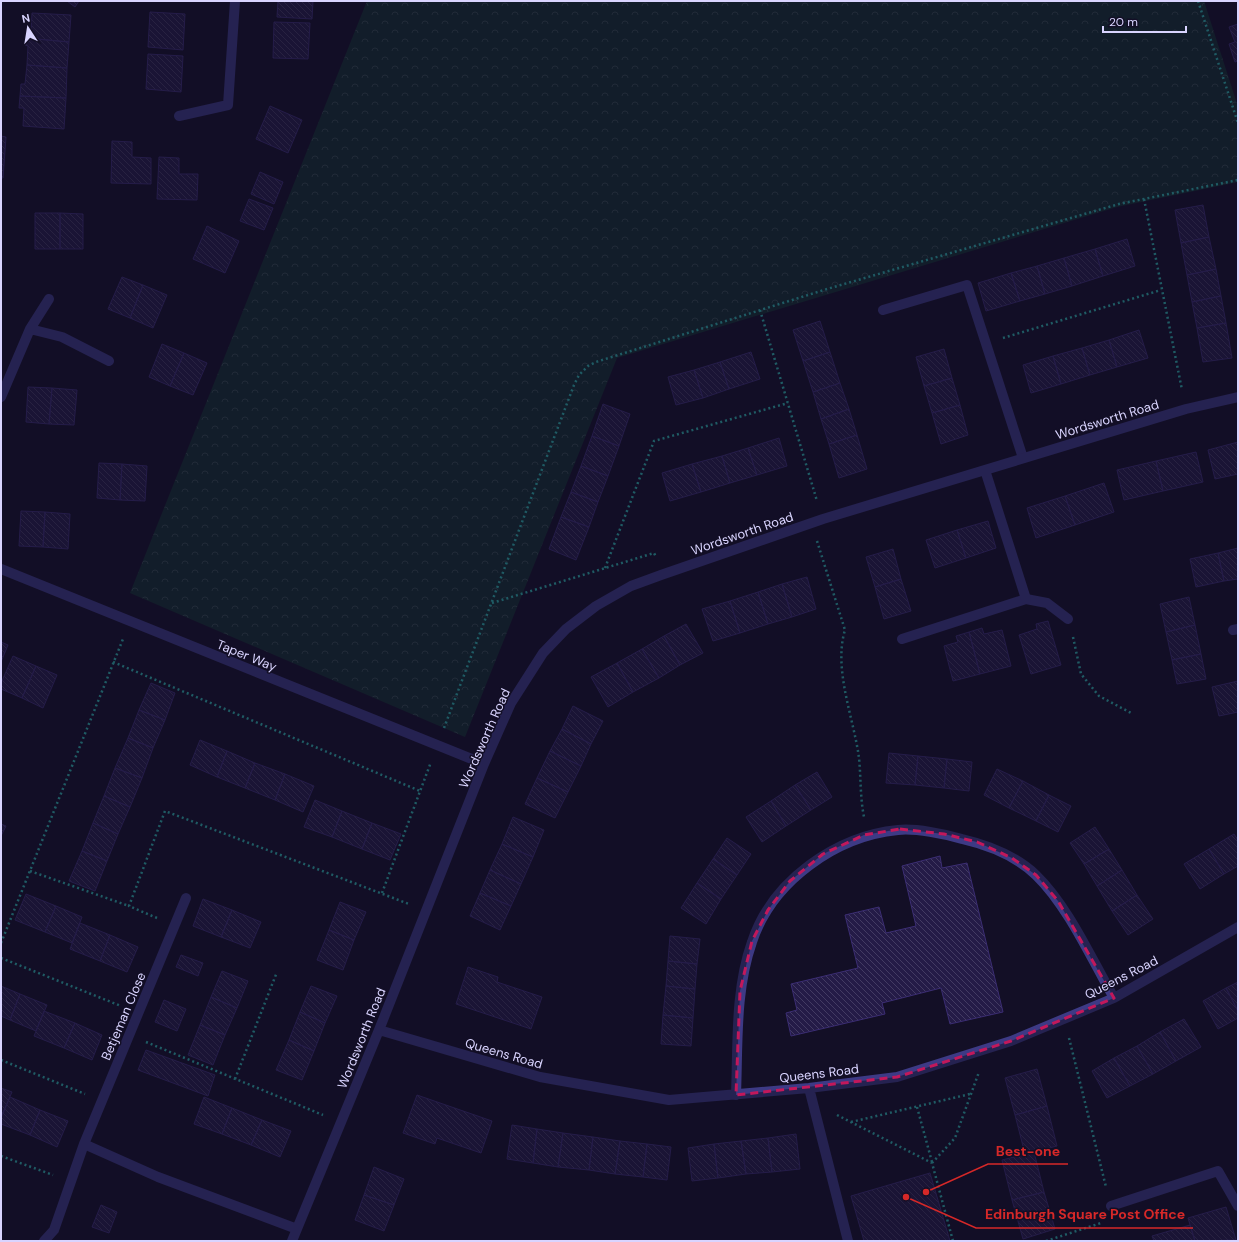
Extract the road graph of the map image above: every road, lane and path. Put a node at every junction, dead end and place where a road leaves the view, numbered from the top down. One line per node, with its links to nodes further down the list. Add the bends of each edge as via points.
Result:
1 (235, 1): 3 (street, via 228,105)
2 (1198, 1): 4 (path)
3 (179, 116)
4 (1238, 123)
5 (1238, 180): 6 (path)
6 (1144, 199): 7 (path); 9 (path, via 1119,204)
7 (1161, 290): 12 (path); 17 (path)
8 (49, 299): 11 (street)
9 (760, 310): 16 (path); 26 (path, via 623,352 588,366 579,375)
10 (883, 310): 12 (street, via 967,285)
11 (30, 329): 13 (street, via 62,337); 14 (street)
12 (986, 344): 18 (street)
13 (108, 361)
14 (1, 397)
15 (1238, 397): 17 (street, Wordsworth Road)
16 (788, 402): 20 (path); 22 (path, via 654,441)
17 (1186, 409): 18 (street, Wordsworth Road)
18 (1023, 458): 19 (street, Wordsworth Road)
19 (985, 470): 20 (street, Wordsworth Road); 25 (street)
20 (823, 519): 21 (street, Wordsworth Road)
21 (811, 523): 24 (street, Wordsworth Road); 35 (path, via 845,630 841,644 842,666 859,758 862,808)
22 (605, 568): 24 (path, via 654,553); 26 (path)
23 (1, 569): 32 (street, Taper Way)
24 (661, 575): 33 (street, Wordsworth Road, via 631,586 596,606 566,629 543,653 511,703)
25 (1026, 599): 27 (street, via 1047,603); 29 (street)
26 (491, 603): 32 (path)
27 (1068, 619): 31 (path, via 1081,674 1099,696)
28 (124, 635): 30 (path)
29 (902, 639)
30 (113, 662): 34 (path); 36 (path)
31 (1133, 714)
32 (437, 744): 33 (street, Taper Way); 34 (path)
33 (484, 764): 40 (street, Wordsworth Road)
34 (420, 791): 37 (path)
35 (868, 835): 46 (street, via 900,829 944,834 977,842 1012,858 1036,875 1058,901); 56 (street, via 823,854 790,881 768,910 752,941 740,991)
36 (30, 871): 39 (path); 43 (path)
37 (382, 894): 39 (path, via 165,811); 40 (path)
38 (186, 898): 41 (street, Betjeman Close)
39 (129, 906): 41 (path)
40 (426, 910): 49 (street, Wordsworth Road)
41 (175, 925): 47 (street, Betjeman Close)
42 (1238, 928): 46 (street, Queens Road)
43 (1, 943)
44 (1, 958): 47 (path)
45 (277, 972): 53 (path)
46 (1114, 998): 48 (street, Queens Road)
47 (138, 1013): 50 (street, Betjeman Close)
48 (1065, 1018): 51 (street, Queens Road); 66 (path)
49 (378, 1030): 56 (street, Queens Road, via 540,1077 669,1100); 60 (street, Wordsworth Road)
50 (129, 1035): 53 (path); 57 (street, Betjeman Close)
51 (988, 1049): 54 (street, Queens Road, via 897,1077); 55 (path)
52 (1, 1060): 57 (path)
53 (235, 1079): 60 (path)
54 (809, 1088): 56 (street, Queens Road); 58 (street)
55 (970, 1094): 59 (path); 64 (path, via 955,1138)
56 (736, 1095)
57 (102, 1101): 62 (street, Betjeman Close)
58 (813, 1104): 61 (path); 71 (street)
59 (917, 1107): 61 (path); 64 (path)
60 (341, 1122): 68 (street, Wordsworth Road)
61 (851, 1122): 64 (path)
62 (84, 1144): 65 (street, Betjeman Close); 68 (street, via 158,1176)
63 (1, 1156): 65 (path)
64 (932, 1162): 72 (path)
65 (71, 1182): 69 (street, Betjeman Close, via 54,1230)
66 (1111, 1206): 67 (street, via 1218,1171); 73 (path, via 1114,1219)
67 (1238, 1206)
68 (297, 1229): 70 (street, Wordsworth Road)
69 (44, 1241)
70 (292, 1241)
71 (848, 1241)
72 (953, 1241)
73 (1046, 1241)

